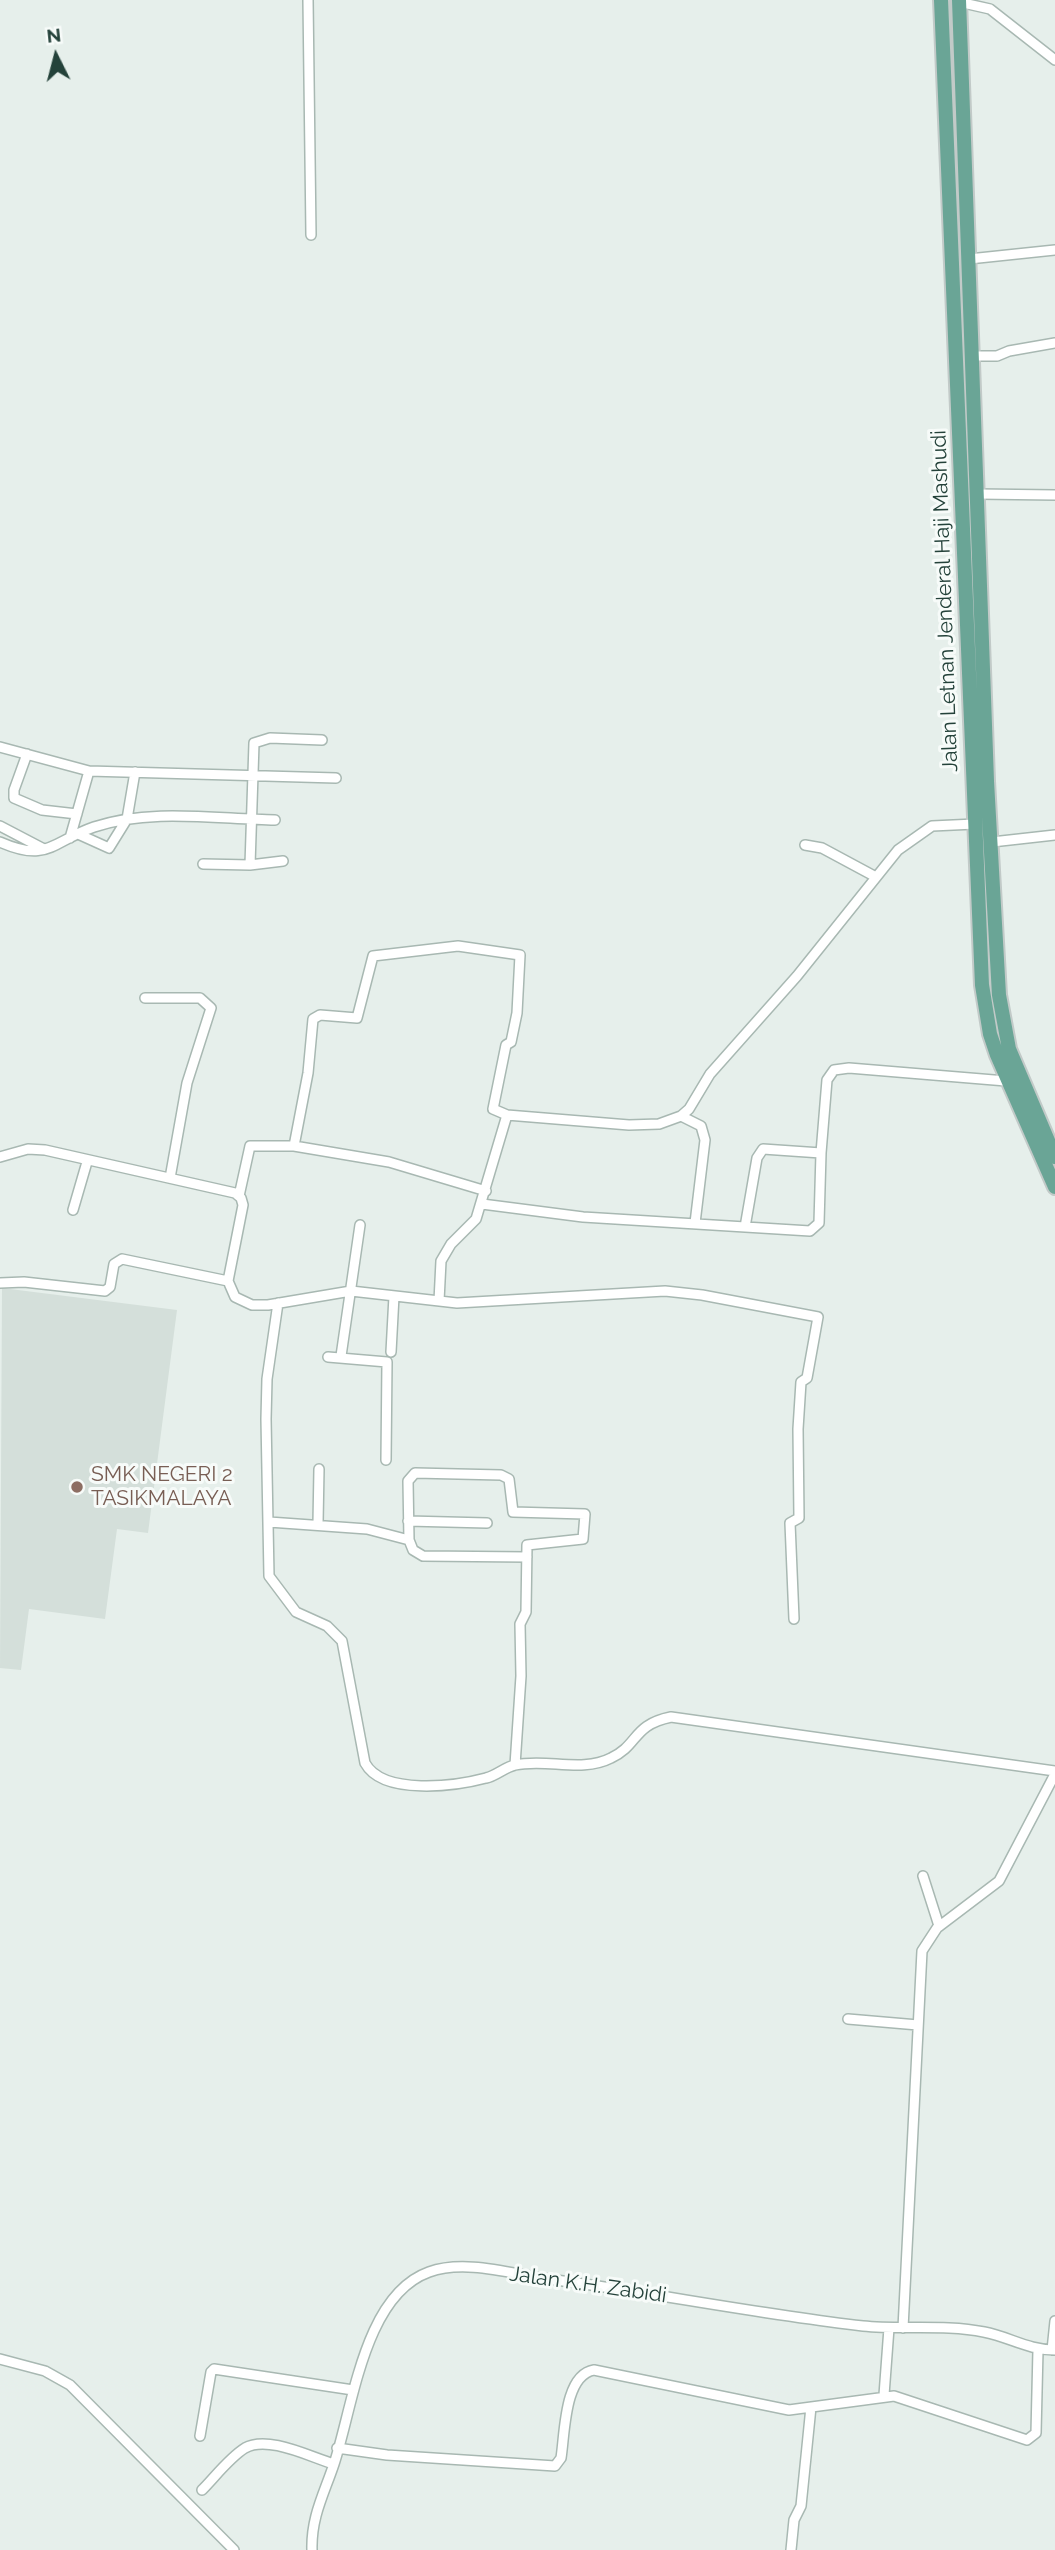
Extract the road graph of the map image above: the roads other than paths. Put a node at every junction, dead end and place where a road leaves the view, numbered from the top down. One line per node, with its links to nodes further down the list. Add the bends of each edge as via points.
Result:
1 (308, 0): 5 (street)
2 (941, 0): 23 (main road, Jalan Letnan Jenderal Haji Mashudi)
3 (959, 1): 4 (street, via 990,9); 7 (main road, Jalan Letnan Jenderal Haji Mashudi)
4 (1055, 60)
5 (311, 235)
6 (1055, 250): 7 (street)
7 (969, 259): 9 (main road, Jalan Letnan Jenderal Haji Mashudi)
8 (1055, 343): 9 (street, via 998,356)
9 (973, 356): 10 (main road, Jalan Letnan Jenderal Haji Mashudi)
10 (978, 494): 11 (street); 28 (main road, Jalan Letnan Jenderal Haji Mashudi, via 986,781)
11 (1055, 495)
12 (322, 740): 17 (street, via 260,740 253,750)
13 (0, 747): 14 (street)
14 (27, 754): 15 (street); 19 (street, via 14,798 42,810)
15 (89, 771): 16 (street); 19 (street)
16 (135, 772): 17 (street); 20 (street)
17 (252, 776): 18 (street); 21 (street)
18 (336, 778)
19 (77, 814): 26 (street)
20 (127, 819): 21 (street); 26 (street); 26 (street, via 107,849)
21 (252, 819): 22 (street); 33 (street)
22 (275, 820)
23 (975, 824): 34 (street, via 942,823 923,830 898,850); 36 (main road, Jalan Letnan Jenderal Haji Mashudi)
24 (3, 828): 27 (street); 30 (street)
25 (1055, 835): 28 (street)
26 (74, 836): 30 (street)
27 (0, 841): 30 (street, via 23,852)
28 (992, 842): 35 (main road, Jalan Letnan Jenderal Haji Mashudi)
29 (805, 845): 34 (street, via 822,848)
30 (44, 849)
31 (283, 861): 33 (street)
32 (203, 864): 33 (street)
33 (250, 865)
34 (876, 877): 40 (street, via 710,1074)
35 (994, 917): 36 (main road); 44 (main road, Jalan Letnan Jenderal Haji Mashudi, via 999,995 1009,1049)
36 (978, 918): 38 (main road, Jalan Letnan Jenderal Haji Mashudi, via 984,1005)
37 (145, 999): 46 (street, via 200,998 211,1008 187,1083)
38 (1006, 1081): 42 (street, via 837,1068 827,1080); 47 (main road, Jalan Letnan Jenderal Haji Mashudi)
39 (508, 1115): 40 (street, via 629,1125 659,1124); 41 (street, via 494,1109 517,1013 520,955 458,946 379,954 369,960 356,1018 314,1017); 48 (street)
40 (681, 1116): 52 (street, via 701,1126 705,1140)
41 (294, 1146): 48 (street, via 389,1162); 49 (street, via 250,1146)
42 (821, 1153): 54 (street, via 763,1149 757,1158); 54 (street, via 819,1223 814,1230)
43 (0, 1157): 45 (street, via 36,1149)
44 (1055, 1157)
45 (87, 1162): 46 (street); 51 (street)
46 (170, 1178): 49 (street)
47 (1055, 1187)
48 (486, 1191): 50 (street)
49 (239, 1196): 55 (street, via 242,1215)
50 (482, 1204): 52 (street, via 583,1217); 59 (street, via 476,1219 445,1252)
51 (72, 1210)
52 (695, 1223): 54 (street)
53 (360, 1225): 57 (street)
54 (745, 1227)
55 (228, 1281): 56 (street, via 122,1259 114,1264 110,1287 104,1291); 60 (street, via 235,1297 252,1305)
56 (0, 1283)
57 (351, 1291): 58 (street); 60 (street); 62 (street)
58 (394, 1296): 59 (street); 61 (street)
59 (439, 1301): 72 (street, via 665,1291 818,1317 807,1378 801,1382 799,1518 790,1522)
60 (278, 1303): 67 (street, via 267,1379)
61 (391, 1352)
62 (341, 1356): 63 (street); 64 (street, via 388,1363)
63 (328, 1357)
64 (386, 1460)
65 (319, 1469): 68 (street)
66 (408, 1521): 69 (street); 70 (street); 71 (street, via 408,1481 422,1471 507,1477 516,1513 585,1514 584,1538 529,1543)
67 (269, 1522): 68 (street); 73 (street, via 269,1576 274,1586 296,1612 327,1626 342,1641 365,1763 373,1773 387,1781 417,1786 461,1784 489,1778)
68 (318, 1523): 70 (street)
69 (487, 1523)
70 (409, 1540): 71 (street, via 423,1556)
71 (527, 1557): 73 (street)
72 (794, 1619)
73 (515, 1765): 74 (street, via 606,1760 620,1753 647,1723 671,1717)
74 (1055, 1772): 76 (street, via 999,1881)
75 (923, 1877): 76 (street)
76 (939, 1926): 78 (street, via 922,1951)
77 (848, 2019): 78 (street)
78 (918, 2025): 81 (street)
79 (1055, 2321): 83 (street)
80 (889, 2328): 81 (street, Jalan K.H. Zabidi); 85 (street, Jalan K.H. Zabidi, via 447,2267 412,2280 395,2296 384,2312); 86 (street)
81 (903, 2328): 82 (street, Jalan K.H. Zabidi, via 984,2332)
82 (1038, 2350): 83 (street, Jalan K.H. Zabidi); 86 (street, via 1036,2432 1027,2440)
83 (1054, 2350)
84 (0, 2359): 92 (street, via 45,2371 70,2385)
85 (353, 2390): 88 (street, via 214,2369); 89 (street, Jalan K.H. Zabidi)
86 (884, 2395): 87 (street)
87 (811, 2407): 89 (street, via 775,2409 594,2370 574,2383 561,2458 555,2466); 94 (street, via 801,2506 793,2523)
88 (200, 2436)
89 (337, 2448): 90 (street, Jalan K.H. Zabidi)
90 (334, 2464): 91 (street, via 272,2445 254,2445 242,2450); 93 (street, Jalan K.H. Zabidi, via 313,2521)
91 (202, 2490)
92 (234, 2550)
93 (312, 2550)
94 (791, 2550)

